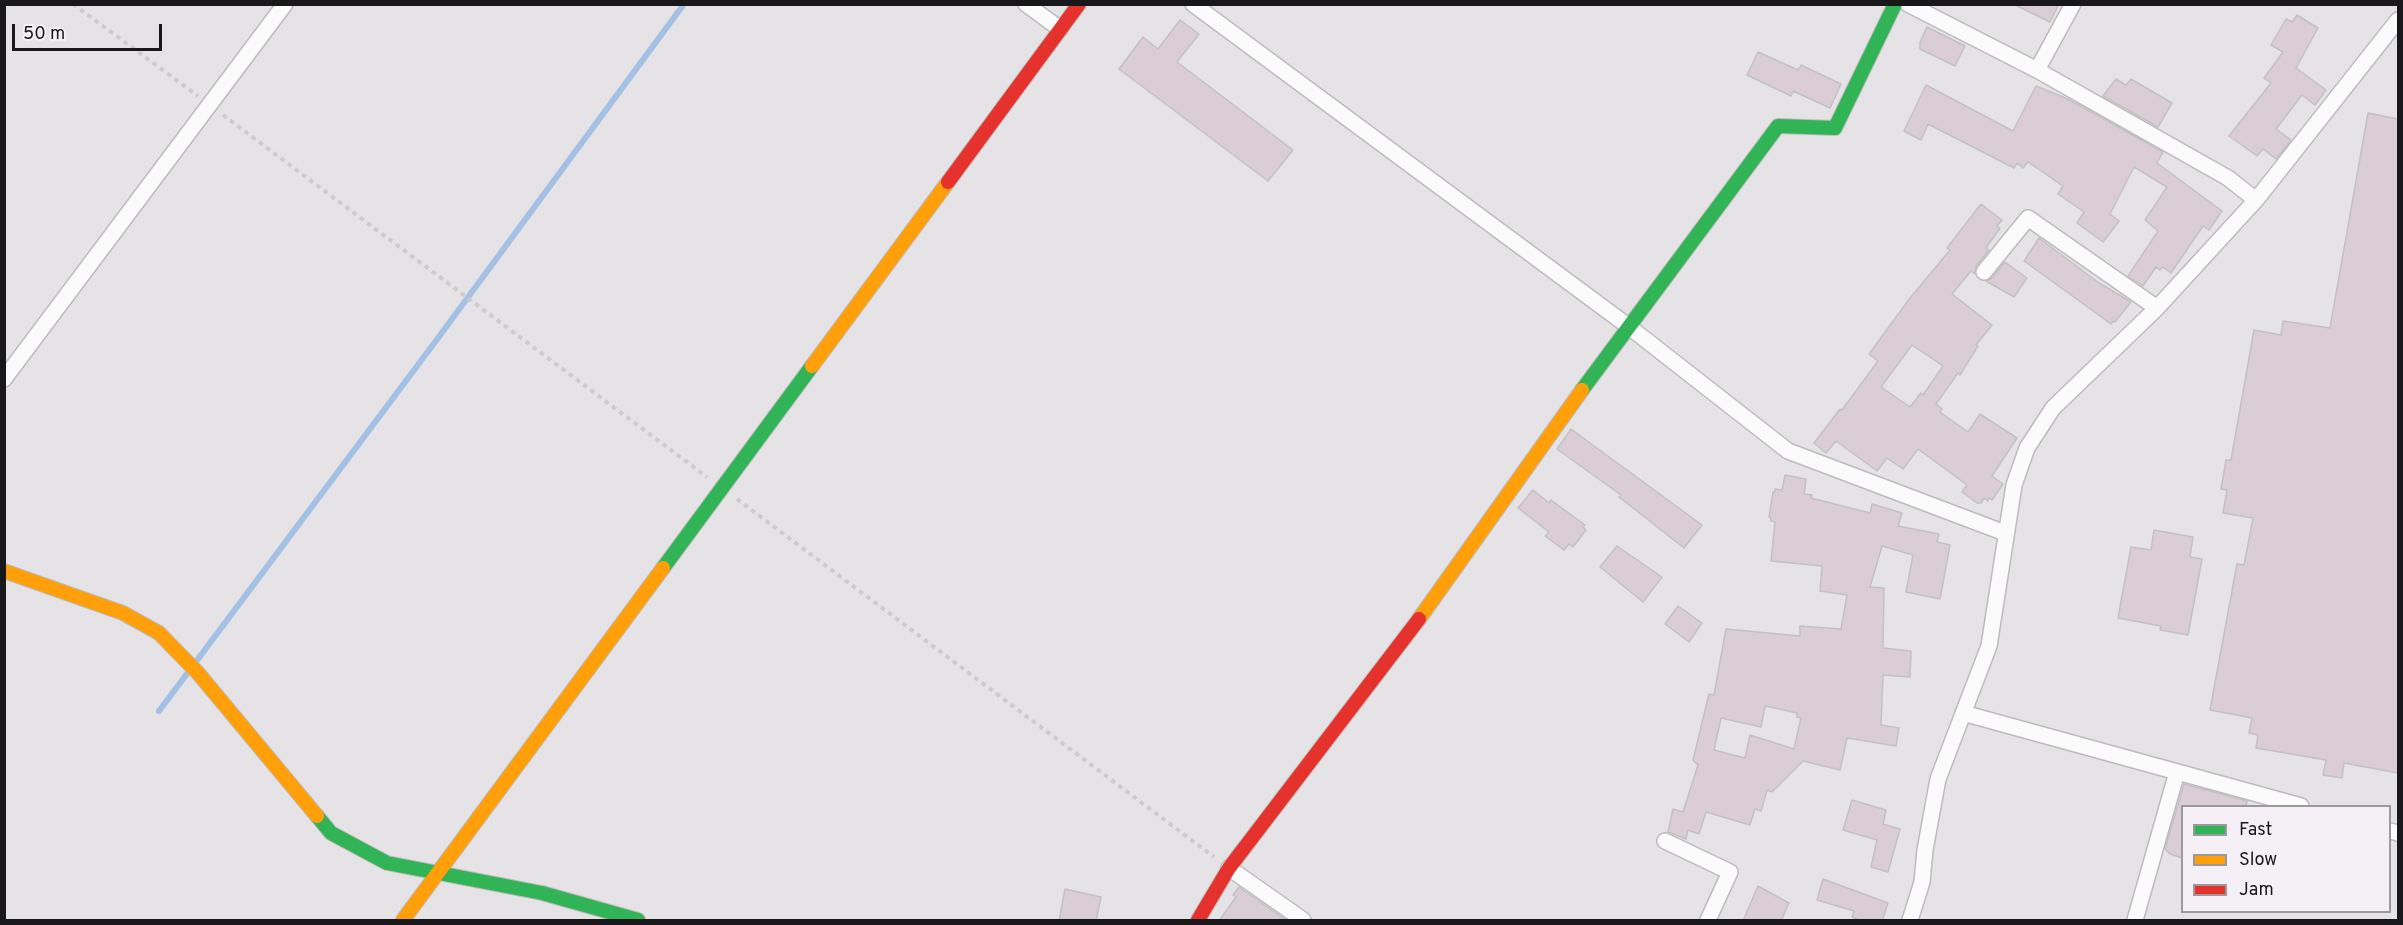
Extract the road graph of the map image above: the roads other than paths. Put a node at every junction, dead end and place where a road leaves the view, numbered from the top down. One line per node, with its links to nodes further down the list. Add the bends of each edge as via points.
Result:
1 (285, 4): 15 (street)
2 (1026, 4): 9 (street)
3 (1079, 4): 9 (street)
4 (1193, 4): 14 (street)
5 (1895, 4): 14 (street, via 1835,128 1778,126)
6 (1908, 4): 10 (street)
7 (2073, 4): 10 (street)
8 (2398, 20): 11 (street)
9 (1060, 29): 23 (street)
10 (2037, 70): 11 (street, via 2228,178)
11 (2256, 200): 13 (street)
12 (1984, 272): 13 (street, via 2028,218)
13 (2157, 308): 16 (street, via 2053,408 2027,448 2014,485)
14 (1628, 326): 16 (street, via 1788,451); 22 (street, via 1390,658)
15 (4, 379)
16 (2005, 533): 18 (street, via 1989,646)
17 (4, 571): 23 (street, via 123,613 159,633 198,673 331,833 387,863)
18 (1963, 713): 19 (street); 29 (street, via 1938,780 1922,882)
19 (2177, 772): 20 (street); 30 (street)
20 (2294, 805)
21 (1665, 841): 28 (street, via 1730,872)
22 (1229, 868): 26 (street); 27 (street)
23 (439, 872): 24 (street); 25 (street, via 542,893)
24 (403, 921)
25 (638, 921)
26 (1198, 921)
27 (1303, 921)
28 (1708, 921)
29 (1911, 921)
30 (2135, 921)

